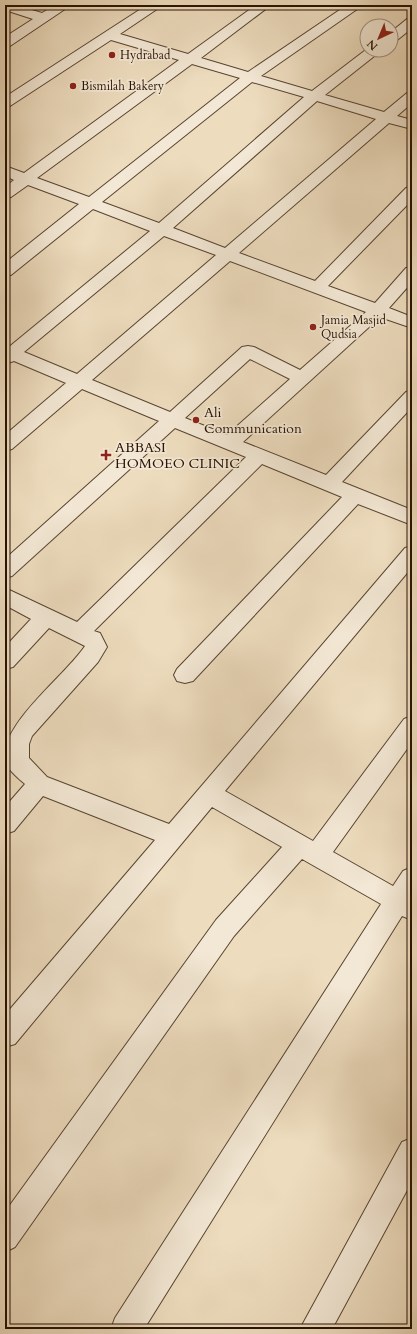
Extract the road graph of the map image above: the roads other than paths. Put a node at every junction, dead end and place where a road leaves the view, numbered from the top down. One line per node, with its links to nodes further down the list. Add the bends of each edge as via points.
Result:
1 (64, 5): 6 (street)
2 (156, 5): 9 (street)
3 (264, 5): 12 (street)
4 (356, 5): 13 (street)
5 (5, 6): 6 (street)
6 (44, 18): 10 (street)
7 (412, 22): 8 (street)
8 (399, 32)
9 (109, 35): 12 (street); 16 (street)
10 (5, 43)
11 (364, 58): 14 (street)
12 (189, 59): 13 (street); 20 (street)
13 (250, 77): 14 (street); 23 (street)
14 (314, 96): 17 (street); 24 (street)
15 (412, 96): 17 (street)
16 (5, 103)
17 (387, 118): 18 (street); 25 (street)
18 (412, 125)
19 (5, 171): 20 (street)
20 (26, 179): 22 (street); 23 (street)
21 (412, 191): 28 (street)
22 (5, 194)
23 (90, 202): 24 (street); 26 (street)
24 (162, 229): 25 (street); 31 (street)
25 (228, 254): 28 (street); 33 (street)
26 (5, 271)
27 (412, 272): 29 (street)
28 (318, 288): 29 (street)
29 (378, 310): 30 (street); 32 (street)
30 (412, 323)
31 (7, 354): 33 (street)
32 (302, 378): 35 (street, via 248,351); 36 (street)
33 (79, 381): 35 (street); 37 (street)
34 (412, 396): 39 (street)
35 (172, 419): 36 (street); 43 (street)
36 (230, 443): 38 (street)
37 (5, 445)
38 (259, 455): 39 (street); 46 (street)
39 (329, 484): 40 (street)
40 (356, 495): 41 (street); 48 (street)
41 (412, 518)
42 (412, 553): 51 (street)
43 (5, 571)
44 (5, 596): 45 (street)
45 (46, 617): 46 (street); 47 (street)
46 (79, 633): 50 (street, via 92,640 96,647 23,731 16,744 17,761)
47 (5, 661)
48 (185, 675)
49 (412, 725): 54 (street)
50 (39, 784): 52 (street); 53 (street)
51 (209, 794): 53 (street); 54 (street)
52 (5, 824)
53 (173, 836): 57 (street)
54 (308, 850): 56 (street); 59 (street, via 225,928)
55 (412, 878): 56 (street)
56 (404, 905): 60 (street)
57 (5, 1036)
58 (412, 1152): 61 (street)
59 (5, 1237)
60 (126, 1329)
61 (314, 1329)

